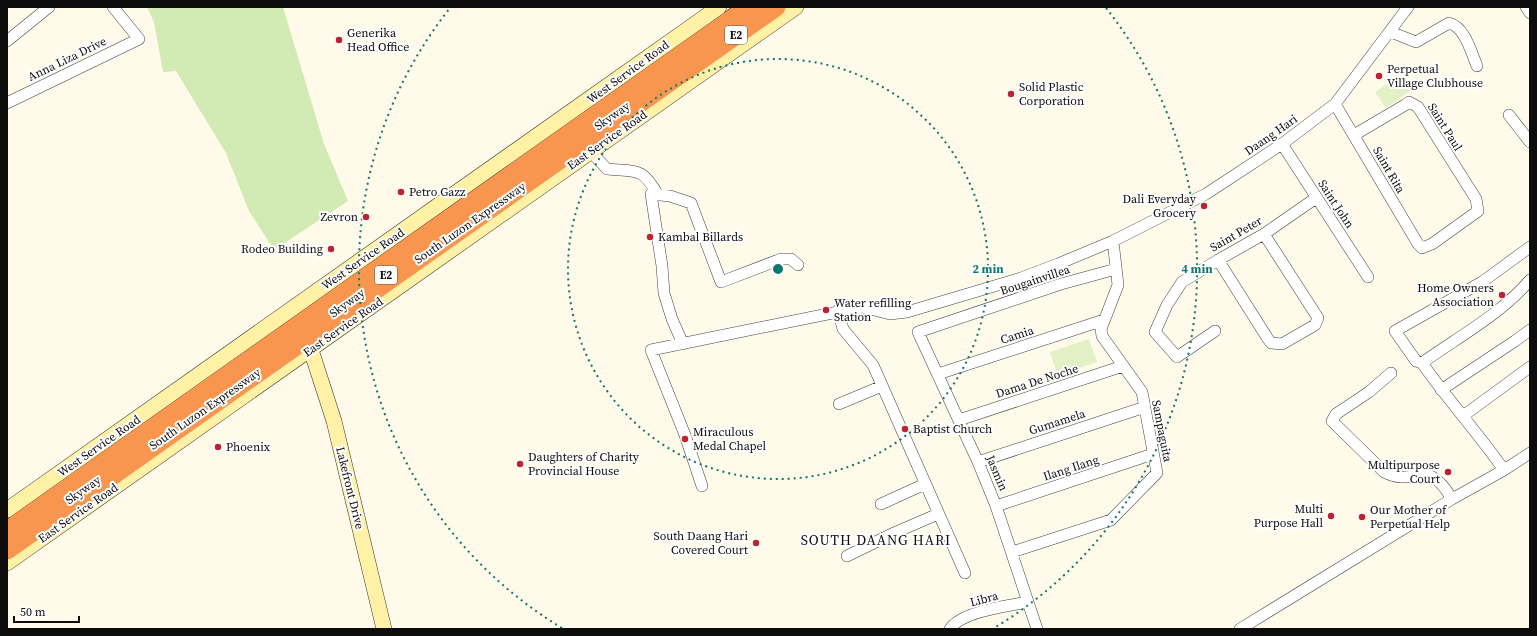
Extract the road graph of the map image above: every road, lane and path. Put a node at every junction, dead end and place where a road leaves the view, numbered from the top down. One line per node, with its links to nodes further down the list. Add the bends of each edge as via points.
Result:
1 (49, 7): 13 (street)
2 (113, 7): 15 (street, Anna Liza Drive, via 139,39)
3 (719, 7): 60 (main road, West Service Road)
4 (738, 7): 62 (highway, South Luzon Expressway / E2)
5 (749, 7): 63 (highway, Skyway / E2)
6 (766, 7): 64 (highway, Skyway / E2)
7 (776, 7): 65 (highway, South Luzon Expressway / E2)
8 (796, 7): 21 (main road, East Service Road)
9 (1408, 7): 12 (street, Daang Hari)
10 (1526, 7): 11 (street)
11 (1530, 13)
12 (1391, 32): 14 (street, via 1416,42 1450,23 1454,24 1462,32); 16 (street, Daang Hari)
13 (7, 41)
14 (1477, 66)
15 (7, 103)
16 (1335, 104): 18 (street, Saint Rita); 20 (street, Daang Hari)
17 (1509, 115): 19 (street)
18 (1354, 135): 27 (street, Saint Rita); 27 (street, Saint Paul, via 1410,102 1414,104 1477,203 1478,211 1432,244)
19 (1530, 142)
20 (1282, 144): 23 (street, Saint John); 25 (street, Daang Hari, via 1206,194)
21 (591, 152): 22 (street, via 607,169 645,174); 39 (main road, East Service Road)
22 (658, 195): 29 (street, via 680,198 691,203 721,282 781,259 791,258); 38 (street, via 651,194 650,198 660,245 664,293)
23 (1316, 198): 24 (street, Saint Peter); 31 (street, Saint John)
24 (1264, 234): 28 (street, Saint Peter); 28 (street, via 1318,318 1315,325 1282,344 1271,343)
25 (1113, 241): 30 (street, Sampaguita); 33 (street, Daang Hari, via 1021,278 907,312 890,314 862,307)
26 (1530, 247): 40 (street, via 1482,282 1395,331 1416,361)
27 (1422, 248)
28 (1218, 260): 36 (street, Saint Peter, via 1182,282 1167,305 1155,332 1177,358)
29 (798, 265)
30 (1116, 269): 34 (street, Sampaguita, via 1118,285); 37 (street, Bougainvillea, via 1061,284)
31 (1368, 277)
32 (1530, 280): 40 (street, via 1470,331)
33 (838, 310): 38 (street, Daang Hari); 45 (street, via 843,329 866,356)
34 (1104, 320): 41 (street, Sampaguita, via 1102,336); 44 (street, Camia)
35 (1530, 330): 46 (street)
36 (1215, 331)
37 (918, 332): 44 (street, Jasmin)
38 (683, 344): 56 (street, Daang Hari, via 652,350)
39 (311, 350): 68 (main road, East Service Road); 71 (main road, Lakefront Drive, via 334,421)
40 (1422, 363): 46 (street)
41 (1123, 366): 48 (street, Sampaguita, via 1142,392); 50 (street, Dama De Noche)
42 (1530, 368): 49 (street)
43 (1391, 373): 57 (street, via 1369,392 1336,414 1332,421 1384,472 1402,477 1428,474 1439,480)
44 (938, 374): 50 (street, Jasmin)
45 (882, 386): 47 (street); 55 (street)
46 (1441, 390): 49 (street)
47 (839, 404)
48 (1145, 407): 52 (street, Sampaguita); 53 (street, Gumamela)
49 (1463, 416): 54 (street)
50 (959, 420): 53 (street, Jasmin)
51 (1530, 453): 54 (street)
52 (1153, 454): 59 (street, Ilang Ilang); 66 (street, Sampaguita, via 1157,473 1111,520)
53 (978, 462): 59 (street, Jasmin)
54 (1507, 468): 57 (street)
55 (925, 484): 58 (street); 61 (street)
56 (702, 486)
57 (1452, 499): 74 (street)
58 (881, 504)
59 (996, 506): 66 (street, Jasmin)
60 (7, 510)
61 (938, 514): 67 (street); 69 (street)
62 (7, 522)
63 (7, 531)
64 (7, 544)
65 (7, 550)
66 (1012, 552): 70 (street, Jasmin)
67 (847, 556)
68 (7, 563)
69 (965, 573)
70 (1028, 602): 72 (street, Libra, via 973,614 954,623); 73 (street, Jasmin)
71 (384, 629)
72 (950, 629)
73 (1037, 629)
74 (1240, 629)

